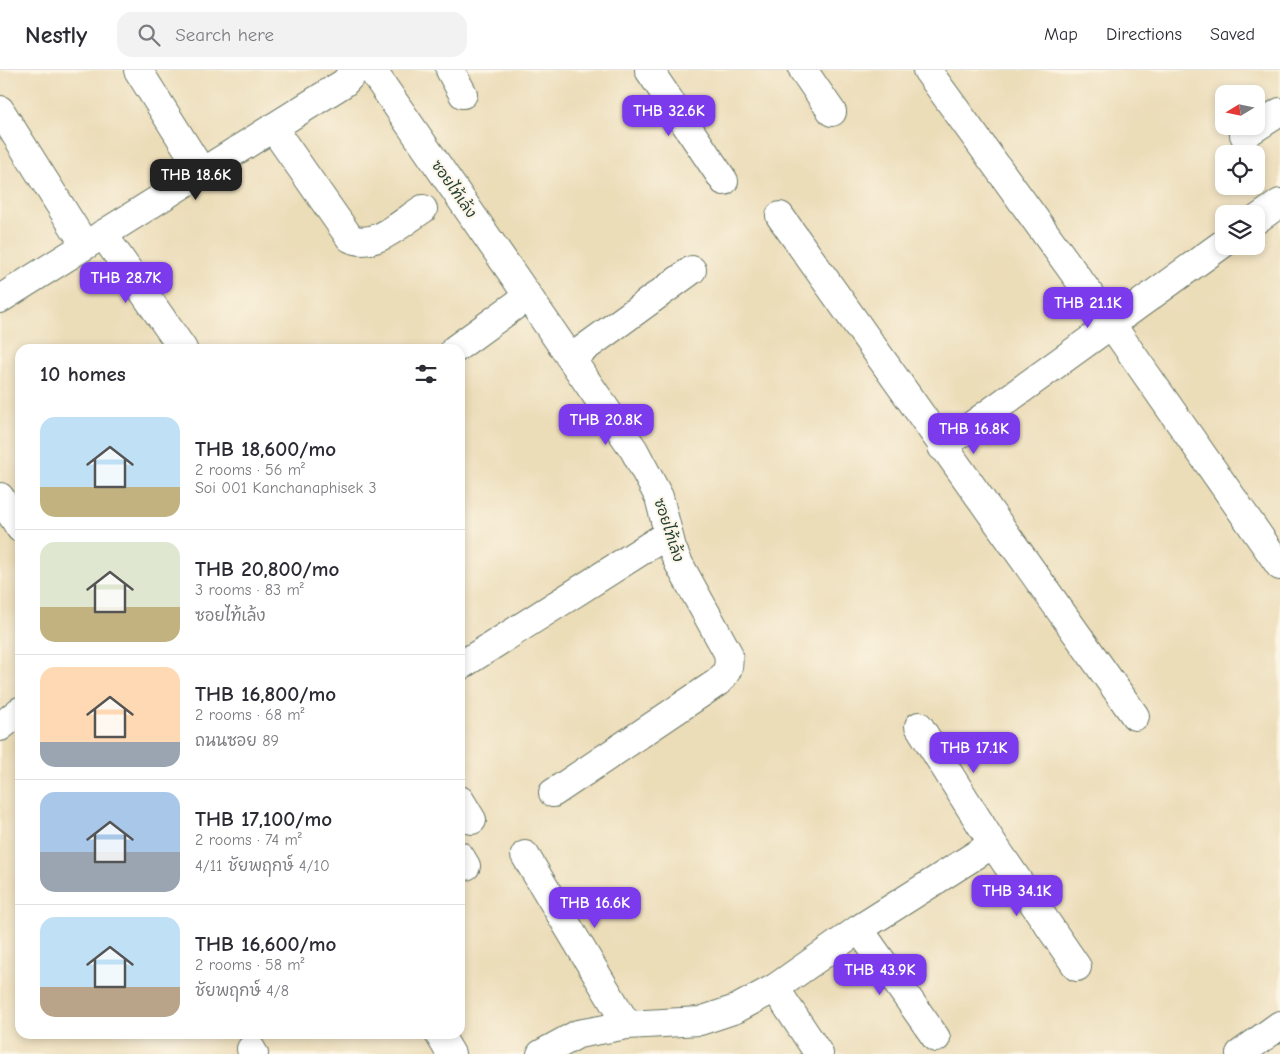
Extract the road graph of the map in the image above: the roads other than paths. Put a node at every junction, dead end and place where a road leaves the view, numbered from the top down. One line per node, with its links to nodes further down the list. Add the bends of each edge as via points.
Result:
1 (138, 70): 14 (street)
2 (356, 70): 12 (street, via 344,83)
3 (372, 70): 21 (street, ซอยไท้เล้ง)
4 (450, 70): 8 (street)
5 (649, 70): 15 (street)
6 (803, 70): 10 (street)
7 (927, 70): 23 (street)
8 (464, 94)
9 (0, 110): 18 (street)
10 (832, 112)
11 (1280, 112): 13 (street)
12 (273, 128): 14 (street); 16 (street, via 350,238 358,242 379,238)
13 (1244, 136)
14 (202, 172): 18 (street)
15 (724, 181)
16 (422, 209)
17 (780, 216): 27 (street)
18 (94, 240): 22 (street); 24 (street)
19 (1215, 249): 23 (street)
20 (692, 270): 26 (street)
21 (528, 296): 25 (street); 26 (street, ซอยไท้เล้ง)
22 (0, 299)
23 (1111, 324): 27 (street); 31 (street)
24 (179, 344)
25 (462, 344)
26 (571, 358): 30 (street, ซอยไท้เล้ง, via 634,450 659,497)
27 (942, 447): 34 (street)
28 (0, 497): 29 (street)
29 (15, 520)
30 (668, 534): 32 (street); 37 (street, ซอยไท้เล้ง, via 679,564 728,653 730,666 718,682)
31 (1280, 566)
32 (465, 663)
33 (15, 715): 36 (street)
34 (1135, 716)
35 (919, 726): 38 (street)
36 (0, 727)
37 (553, 793)
38 (993, 844): 40 (street); 41 (street)
39 (525, 855): 43 (street)
40 (859, 929): 42 (street); 45 (street)
41 (1077, 967)
42 (775, 988): 43 (street, via 736,1009 700,1021); 49 (street)
43 (627, 1025): 48 (street, via 578,1034)
44 (1280, 1025): 50 (street)
45 (936, 1038)
46 (442, 1039): 47 (street)
47 (451, 1054)
48 (541, 1054)
49 (820, 1054)
50 (1240, 1054)

